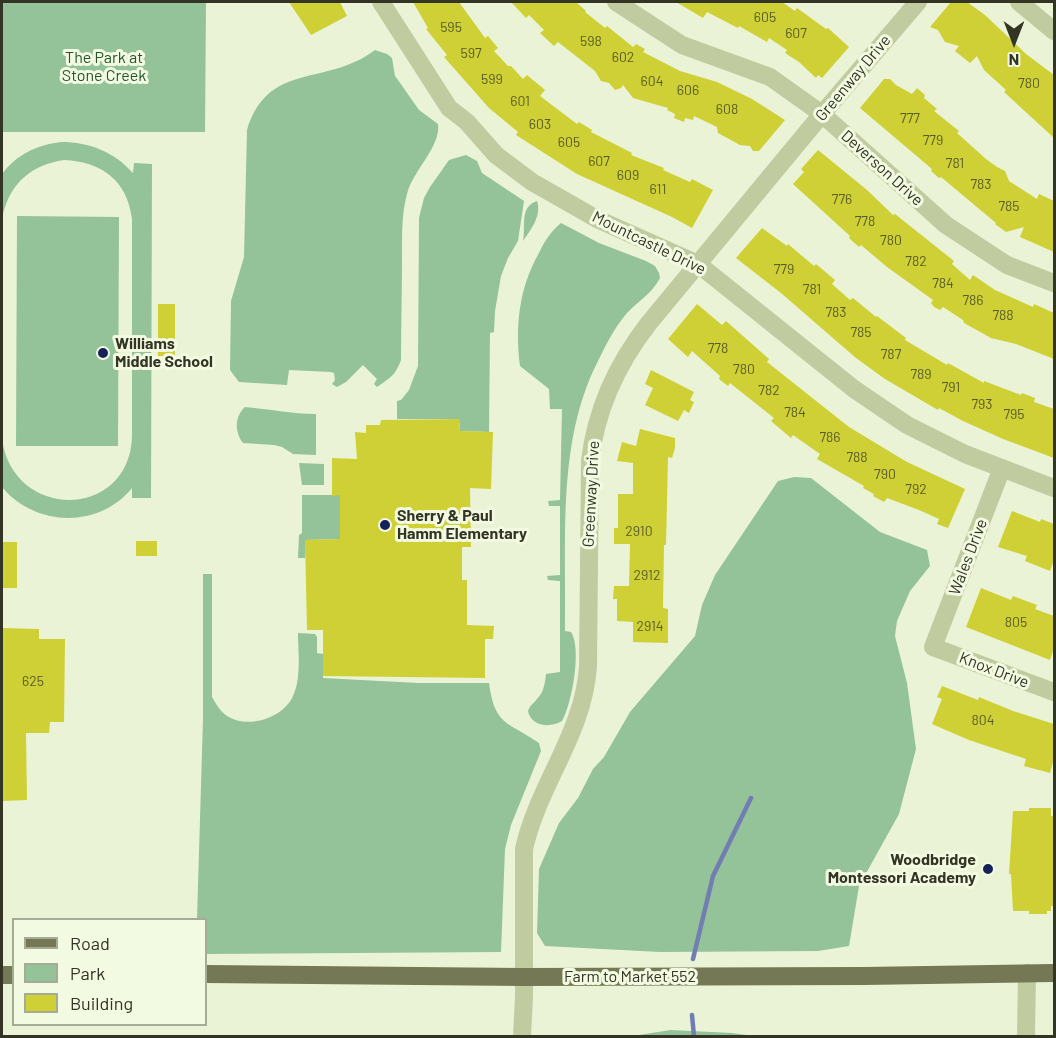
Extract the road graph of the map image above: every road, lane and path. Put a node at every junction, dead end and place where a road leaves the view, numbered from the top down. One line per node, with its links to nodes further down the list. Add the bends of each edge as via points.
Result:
1 (381, 2): 7 (street, Mountcastle Drive, via 449,108 496,154 532,182 597,219)
2 (616, 2): 6 (street, Deverson Drive, via 682,45 770,76)
3 (918, 2): 6 (street, Greenway Drive)
4 (1019, 2): 5 (street)
5 (1054, 31)
6 (822, 114): 7 (street, Greenway Drive); 8 (street, Deverson Drive, via 946,225 1007,265)
7 (698, 264): 9 (street, Mountcastle Drive, via 863,395 907,425); 16 (street, Greenway Drive, via 628,351 610,384 595,431 589,477 587,680 579,718 530,826 524,849)
8 (1054, 283)
9 (1002, 468): 10 (street, Mountcastle Drive); 11 (street, Wales Drive)
10 (1054, 488)
11 (933, 647): 12 (street, Knox Drive)
12 (1054, 692)
13 (1027, 973): 14 (main road, Farm to Market 552); 16 (main road, Farm to Market 552); 18 (street)
14 (1054, 973)
15 (207, 974): 16 (main road, Farm to Market 552)
16 (523, 977): 17 (street, Greenway Drive)
17 (522, 1036)
18 (1026, 1036)

